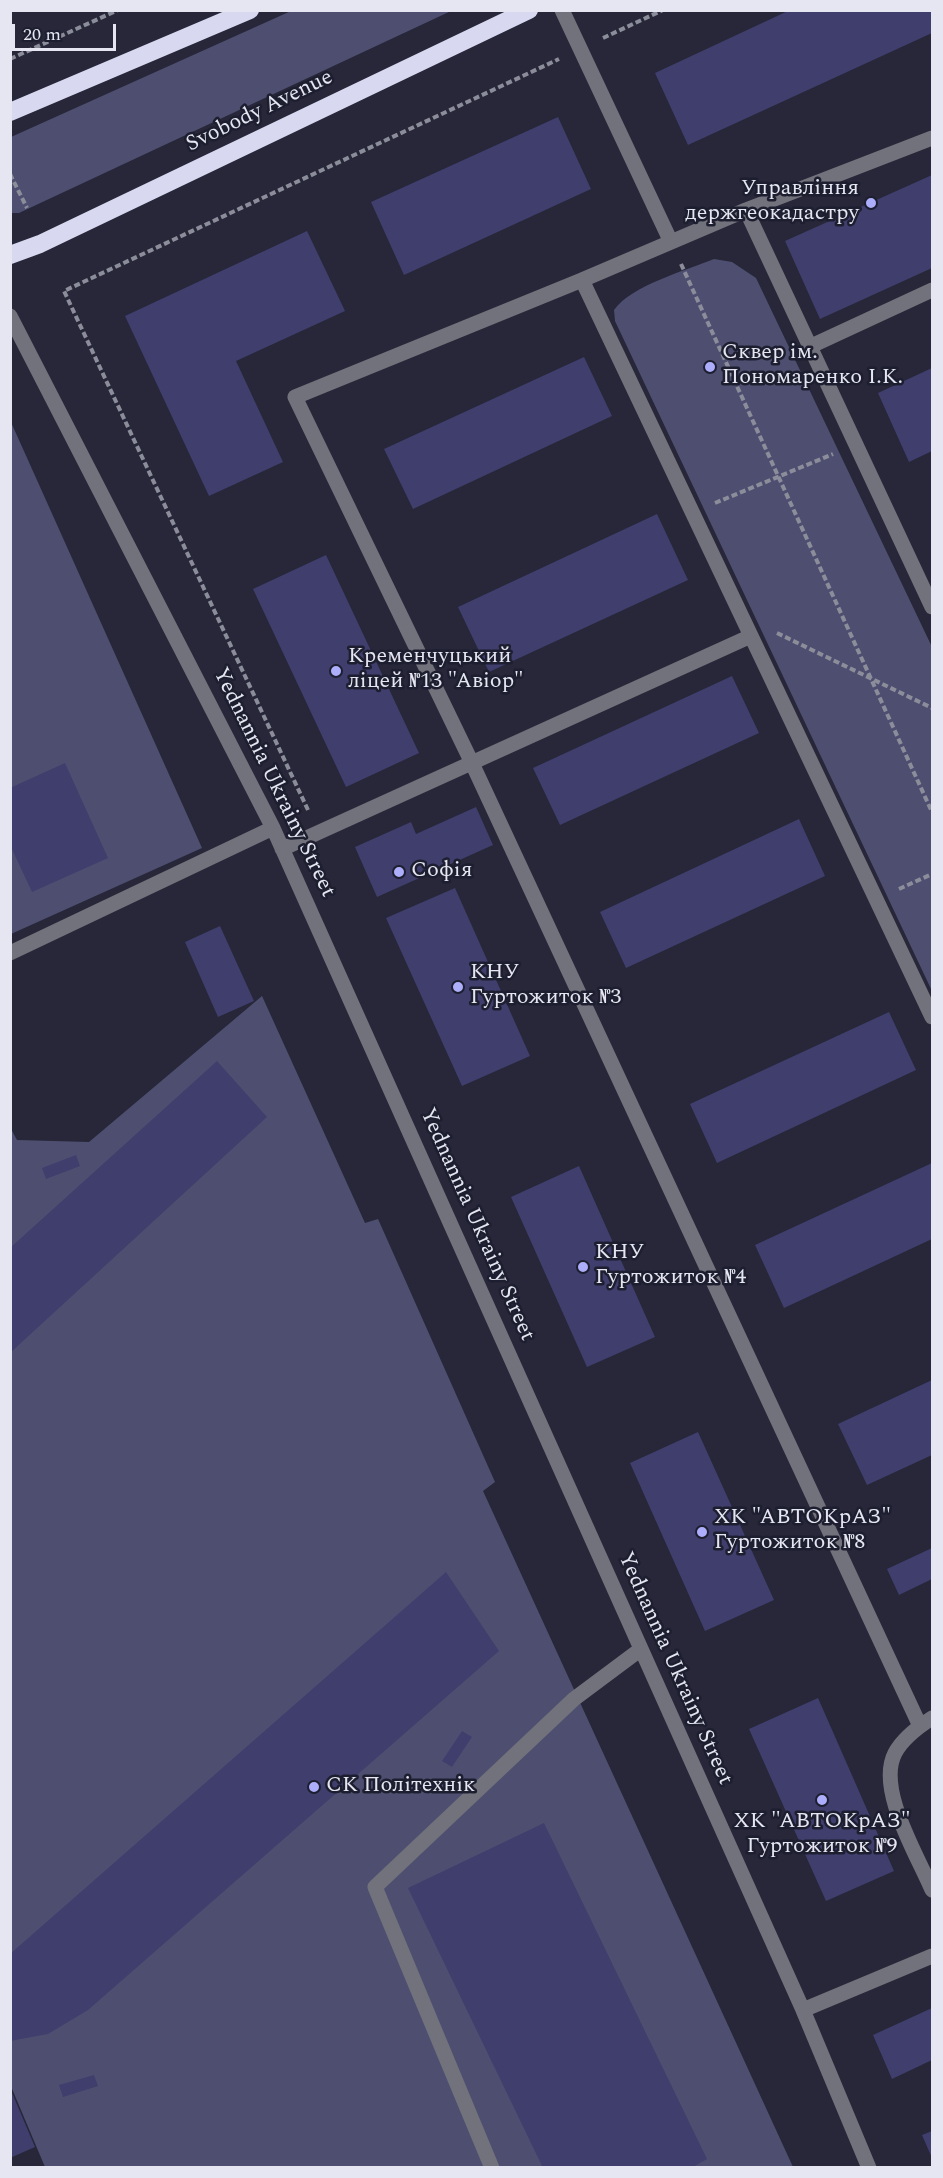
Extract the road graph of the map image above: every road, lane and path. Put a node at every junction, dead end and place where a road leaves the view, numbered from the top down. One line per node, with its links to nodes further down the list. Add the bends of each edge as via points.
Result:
1 (118, 10): 7 (path)
2 (250, 10): 9 (highway)
3 (529, 10): 15 (highway, Svobody Avenue)
4 (562, 10): 6 (street)
5 (663, 10): 6 (path)
6 (579, 49): 14 (street)
7 (10, 59)
8 (534, 71): 31 (path, via 64,291)
9 (10, 112)
10 (933, 138): 13 (street)
11 (10, 174): 12 (path)
12 (27, 208)
13 (746, 210): 14 (street); 19 (street)
14 (671, 242): 16 (street); 21 (path)
15 (10, 255)
16 (582, 280): 22 (street); 28 (street, via 296,397)
17 (933, 290): 19 (street)
18 (10, 316): 30 (street, Yednannia Ukrainy Street)
19 (809, 347): 20 (street)
20 (855, 444): 21 (path); 23 (street)
21 (779, 477): 22 (path); 26 (path)
22 (693, 513): 24 (street)
23 (933, 607)
24 (741, 615): 25 (street); 26 (path)
25 (751, 636): 28 (street); 34 (street)
26 (871, 678): 27 (path); 29 (path)
27 (933, 708)
28 (471, 761): 31 (street); 38 (street)
29 (933, 812)
30 (273, 828): 32 (street, Yednannia Ukrainy Street); 35 (street)
31 (319, 831): 32 (street)
32 (282, 849): 37 (street, Yednannia Ukrainy Street)
33 (933, 874): 34 (path)
34 (877, 899): 36 (street)
35 (10, 953)
36 (933, 1017)
37 (641, 1649): 41 (street, Yednannia Ukrainy Street); 42 (street, via 574,1699 375,1887)
38 (926, 1722): 39 (street, via 895,1754 890,1786)
39 (933, 1890)
40 (933, 1956): 41 (street)
41 (803, 2010): 43 (street, Yednannia Ukrainy Street)
42 (492, 2168)
43 (869, 2168)

